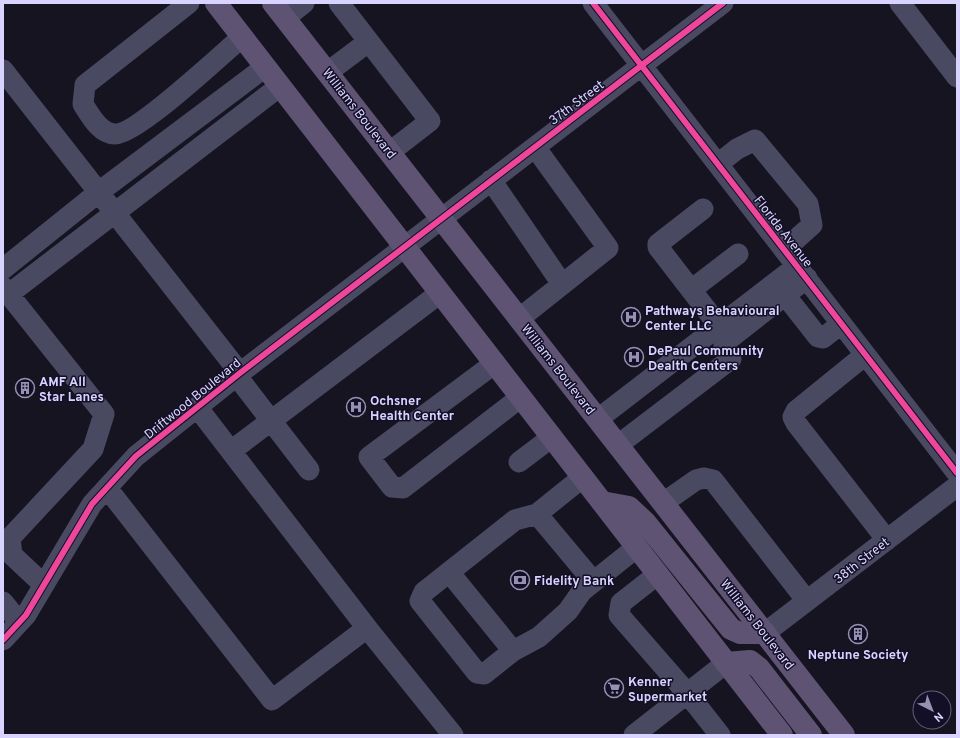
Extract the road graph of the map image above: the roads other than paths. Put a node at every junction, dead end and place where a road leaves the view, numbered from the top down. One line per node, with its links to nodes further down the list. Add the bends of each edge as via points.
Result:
1 (189, 3): 9 (street, via 85,85 83,104 97,125 114,134 125,132 146,119)
2 (216, 3): 9 (main road)
3 (304, 3): 8 (street)
4 (339, 3): 10 (street)
5 (593, 3): 11 (street, Florida Avenue)
6 (722, 3): 11 (street, 37th Street)
7 (900, 3): 15 (street)
8 (279, 10): 14 (main road, Williams Boulevard)
9 (242, 37): 12 (main road)
10 (368, 42): 14 (street); 18 (street, via 430,121)
11 (642, 66): 17 (street, 37th Street); 19 (street, Florida Avenue)
12 (265, 67): 16 (main road); 21 (street)
13 (3, 70): 21 (street)
14 (328, 72): 18 (main road, Williams Boulevard)
15 (957, 77)
16 (280, 86): 23 (street); 25 (main road)
17 (534, 147): 20 (street, 37th Street); 30 (street, via 608,248)
18 (390, 152): 24 (main road, Williams Boulevard)
19 (718, 164): 26 (street, Florida Avenue); 26 (street, via 737,149 755,140 808,204 812,225)
20 (491, 180): 24 (street, 37th Street); 30 (street)
21 (99, 192): 23 (street); 28 (street)
22 (703, 209): 31 (street, via 658,244)
23 (114, 212): 32 (street); 42 (street)
24 (442, 218): 25 (street, Driftwood Boulevard); 37 (main road, Williams Boulevard)
25 (405, 247): 33 (main road); 42 (street, Driftwood Boulevard)
26 (784, 250): 29 (street, Florida Avenue)
27 (738, 254): 31 (street)
28 (3, 269)
29 (802, 272): 34 (street); 35 (street, Florida Avenue); 39 (street)
30 (562, 284): 37 (street)
31 (691, 290): 39 (street)
32 (6, 291): 64 (street, via 104,414 93,449 10,538 12,554)
33 (440, 292): 41 (main road); 46 (street)
34 (785, 295): 36 (street); 48 (street, via 724,343 724,348 731,359)
35 (823, 300): 36 (street); 38 (street, Florida Avenue)
36 (803, 317): 38 (street, via 818,337 823,338)
37 (520, 318): 45 (main road, Williams Boulevard)
38 (841, 324): 40 (street, Florida Avenue)
39 (719, 326): 45 (street)
40 (865, 355): 52 (street, Florida Avenue); 59 (street, via 796,411 793,417)
41 (495, 363): 43 (main road); 43 (street, via 369,457 392,487 403,488)
42 (238, 374): 44 (street, Driftwood Boulevard); 46 (street)
43 (521, 397): 47 (main road)
44 (197, 407): 49 (street); 55 (street, Driftwood Boulevard, via 136,456)
45 (598, 419): 48 (main road, Williams Boulevard)
46 (271, 421): 49 (street); 51 (street)
47 (552, 437): 50 (street); 53 (main road)
48 (618, 444): 57 (main road, Williams Boulevard)
49 (231, 451): 68 (street)
50 (519, 462)
51 (309, 470)
52 (957, 474)
53 (583, 477): 56 (main road); 58 (street)
54 (957, 486): 59 (street, 38th Street)
55 (107, 488): 64 (street, Driftwood Boulevard, via 92,504); 68 (street, via 272,700)
56 (602, 502): 60 (main road); 69 (main road, via 629,507 646,522 731,629 740,633)
57 (663, 503): 65 (street, via 696,480 713,480); 69 (main road, Williams Boulevard)
58 (537, 514): 61 (street, via 515,520); 63 (street)
59 (887, 540): 65 (street, 38th Street)
60 (637, 547): 62 (main road); 63 (street)
61 (450, 572): 71 (street); 71 (street, via 424,592 420,601 472,667 477,673 484,674)
62 (658, 574): 72 (main road); 73 (street, via 621,603 619,615)
63 (593, 581): 71 (street, via 582,591 568,611 539,637)
64 (44, 585): 67 (street, Driftwood Boulevard)
65 (807, 601): 69 (street, 38th Street)
66 (3, 602): 67 (street)
67 (19, 622): 70 (street, Driftwood Boulevard)
68 (367, 628): 74 (street)
69 (765, 634): 79 (main road, Williams Boulevard)
70 (3, 640)
71 (513, 651)
72 (726, 663): 73 (street); 77 (main road); 78 (main road, via 750,661 760,668)
73 (687, 693): 75 (street); 76 (street)
74 (453, 735)
75 (634, 735)
76 (720, 735)
77 (782, 735)
78 (812, 735)
79 (844, 735)

